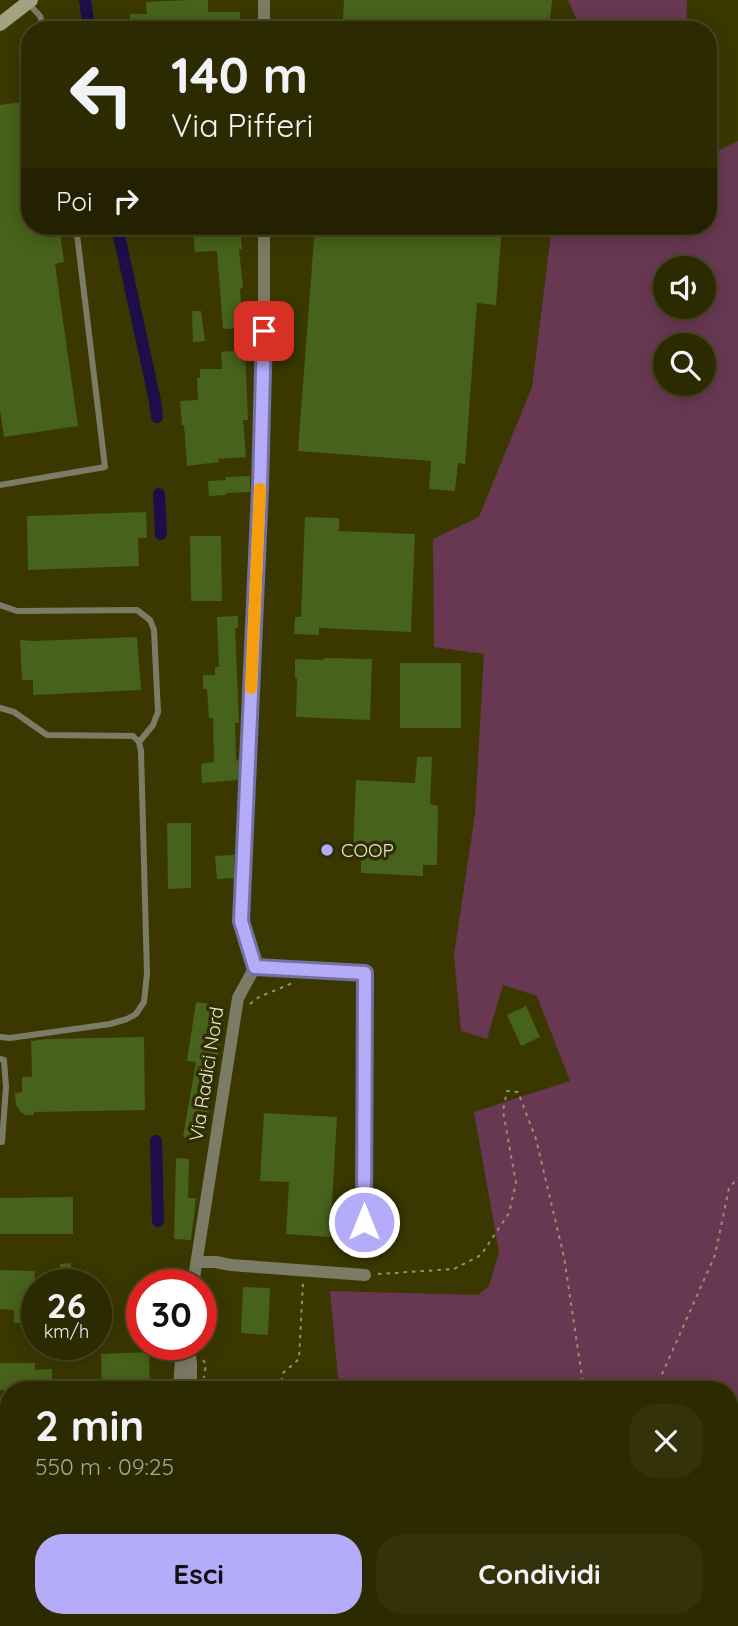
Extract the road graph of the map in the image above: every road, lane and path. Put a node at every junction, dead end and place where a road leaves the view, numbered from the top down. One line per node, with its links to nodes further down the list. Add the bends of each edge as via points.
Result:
1 (264, 0): 4 (street)
2 (29, 1): 3 (lane); 5 (street)
3 (42, 21)
4 (264, 21)
5 (0, 24)
6 (77, 235): 8 (lane, via 105,467)
7 (264, 235): 12 (street, via 264,370 241,921)
8 (0, 485)
9 (0, 605): 11 (lane, via 17,611 137,610 150,620 158,712)
10 (0, 708): 11 (lane, via 14,712 47,735 133,736)
11 (139, 742): 15 (lane, via 147,974 144,1002 136,1014 110,1024)
12 (255, 967): 13 (street); 20 (street, Via Radici Nord, via 238,998)
13 (297, 970): 14 (path, via 295,982 259,997); 19 (street, via 365,973)
14 (246, 1008)
15 (0, 1037)
16 (0, 1059): 17 (lane, via 4,1060 6,1087)
17 (0, 1142)
18 (738, 1178): 32 (path, via 729,1188 715,1255)
19 (364, 1250)
20 (197, 1262): 21 (street, Via Radici Nord); 22 (street)
21 (196, 1269)
22 (303, 1270): 23 (street); 30 (path, via 299,1359 282,1374)
23 (365, 1275): 31 (path, via 454,1269 481,1255 509,1213 516,1183 503,1111 507,1091 518,1092 536,1139 564,1257)
24 (184, 1360): 27 (street)
25 (188, 1360): 28 (street)
26 (195, 1360): 29 (street, via 205,1368 198,1370)
27 (181, 1381)
28 (191, 1381)
29 (192, 1381)
30 (282, 1381)
31 (583, 1381)
32 (659, 1381)

